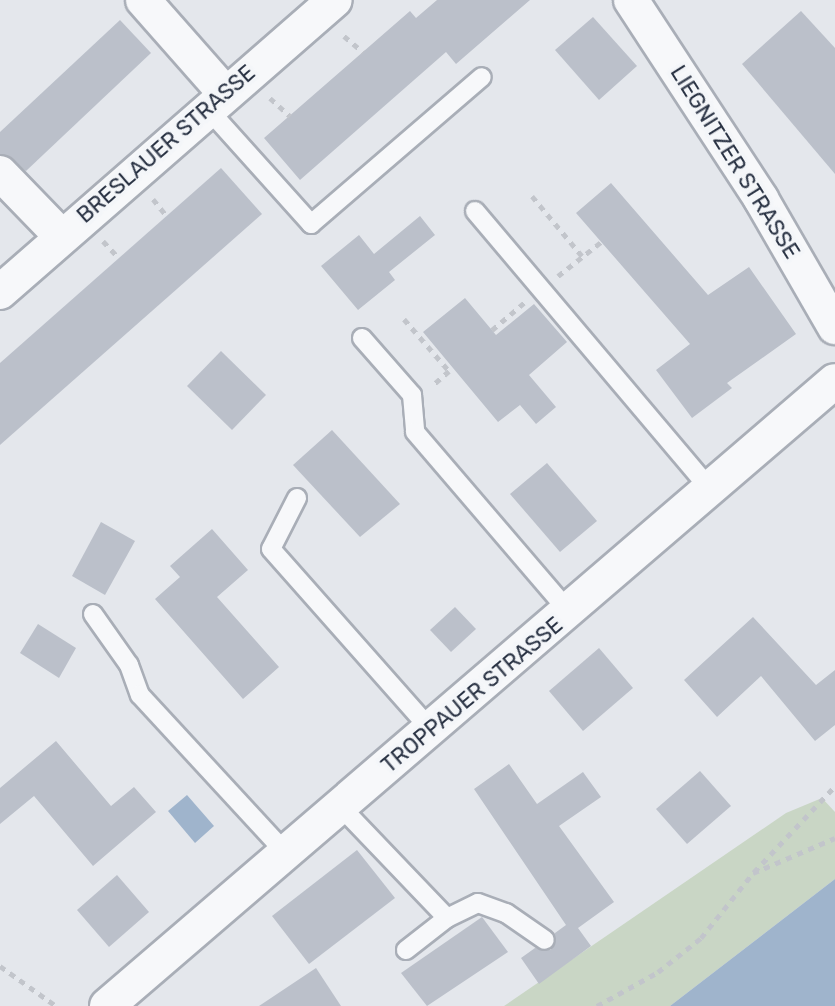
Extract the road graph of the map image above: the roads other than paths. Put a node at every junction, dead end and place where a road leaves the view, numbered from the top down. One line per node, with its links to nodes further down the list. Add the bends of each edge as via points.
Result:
1 (143, 0): 5 (street)
2 (335, 0): 5 (street, BRESLAUER STRASSE)
3 (631, 0): 10 (street, LIEGNITZER STRASSE, via 761,199)
4 (482, 77): 5 (lane, via 311,224)
5 (216, 101): 8 (street, BRESLAUER STRASSE)
6 (0, 173): 8 (street)
7 (475, 211): 13 (lane)
8 (60, 235): 9 (street, BRESLAUER STRASSE)
9 (0, 292)
10 (835, 327)
11 (362, 338): 15 (lane, via 413,403 415,432)
12 (835, 381): 13 (street, TROPPAUER STRASSE)
13 (710, 489): 15 (street, TROPPAUER STRASSE)
14 (297, 498): 17 (lane, via 271,549 307,582)
15 (570, 613): 17 (street, TROPPAUER STRASSE)
16 (93, 614): 19 (lane, via 129,665 140,695)
17 (431, 730): 18 (street, TROPPAUER STRASSE)
18 (340, 806): 19 (street, TROPPAUER STRASSE); 20 (lane)
19 (285, 852): 23 (street, TROPPAUER STRASSE)
20 (447, 918): 21 (lane, via 478,903); 22 (lane)
21 (545, 940)
22 (406, 950)
23 (107, 1006)

